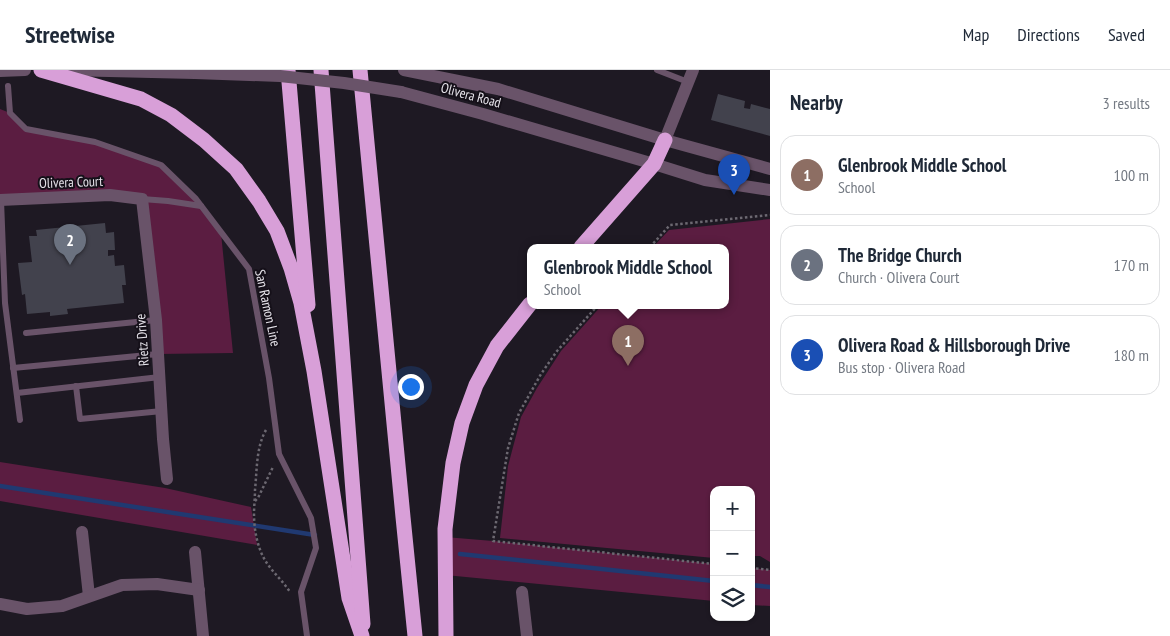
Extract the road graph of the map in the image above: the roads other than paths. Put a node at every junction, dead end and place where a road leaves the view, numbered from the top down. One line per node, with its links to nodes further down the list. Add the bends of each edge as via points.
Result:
1 (25, 70): 10 (street)
2 (41, 70): 26 (highway, via 141,99 171,115 236,169 277,231 301,303)
3 (66, 70): 14 (street, Olivera Road, bridge, via 280,76 401,92)
4 (288, 70): 26 (highway)
5 (321, 70): 41 (highway)
6 (360, 70): 42 (highway)
7 (404, 70): 13 (street, Olivera Road, via 498,89)
8 (657, 70): 11 (lane)
9 (693, 70): 11 (street)
10 (0, 71)
11 (688, 82): 13 (street)
12 (8, 86): 19 (lane, San Ramon Line, via 10,113 26,129 95,142 160,165)
13 (665, 140): 14 (highway); 15 (street, Olivera Road)
14 (654, 164): 16 (street, Olivera Road, via 705,180); 20 (highway)
15 (770, 169)
16 (770, 190)
17 (142, 199): 18 (street, Olivera Court, via 110,195); 19 (lane); 22 (street, Rietz Drive)
18 (0, 200): 25 (lane, via 5,303)
19 (201, 206): 40 (lane, San Ramon Line, via 249,269 279,454 311,518 316,548 301,592)
20 (584, 244)
21 (527, 307): 43 (highway, via 497,346 476,385 462,423 453,463 445,529)
22 (156, 320): 23 (lane); 24 (street, Rietz Drive)
23 (26, 333)
24 (158, 354): 25 (lane); 27 (street, Rietz Drive)
25 (13, 368): 29 (lane)
26 (314, 371): 41 (highway, via 348,598)
27 (160, 377): 28 (lane); 30 (street, Rietz Drive)
28 (76, 386): 29 (lane); 30 (lane, via 80,419)
29 (16, 393): 31 (lane)
30 (162, 411): 32 (street, Rietz Drive)
31 (20, 420)
32 (168, 479)
33 (82, 532): 37 (street)
34 (195, 552): 35 (street)
35 (199, 590): 37 (street, via 157,584 122,585); 39 (street)
36 (522, 592): 44 (street)
37 (89, 596): 38 (street, via 62,606 27,610)
38 (0, 604)
39 (203, 636)
40 (306, 636)
41 (363, 636)
42 (415, 636)
43 (446, 636)
44 (527, 636)

